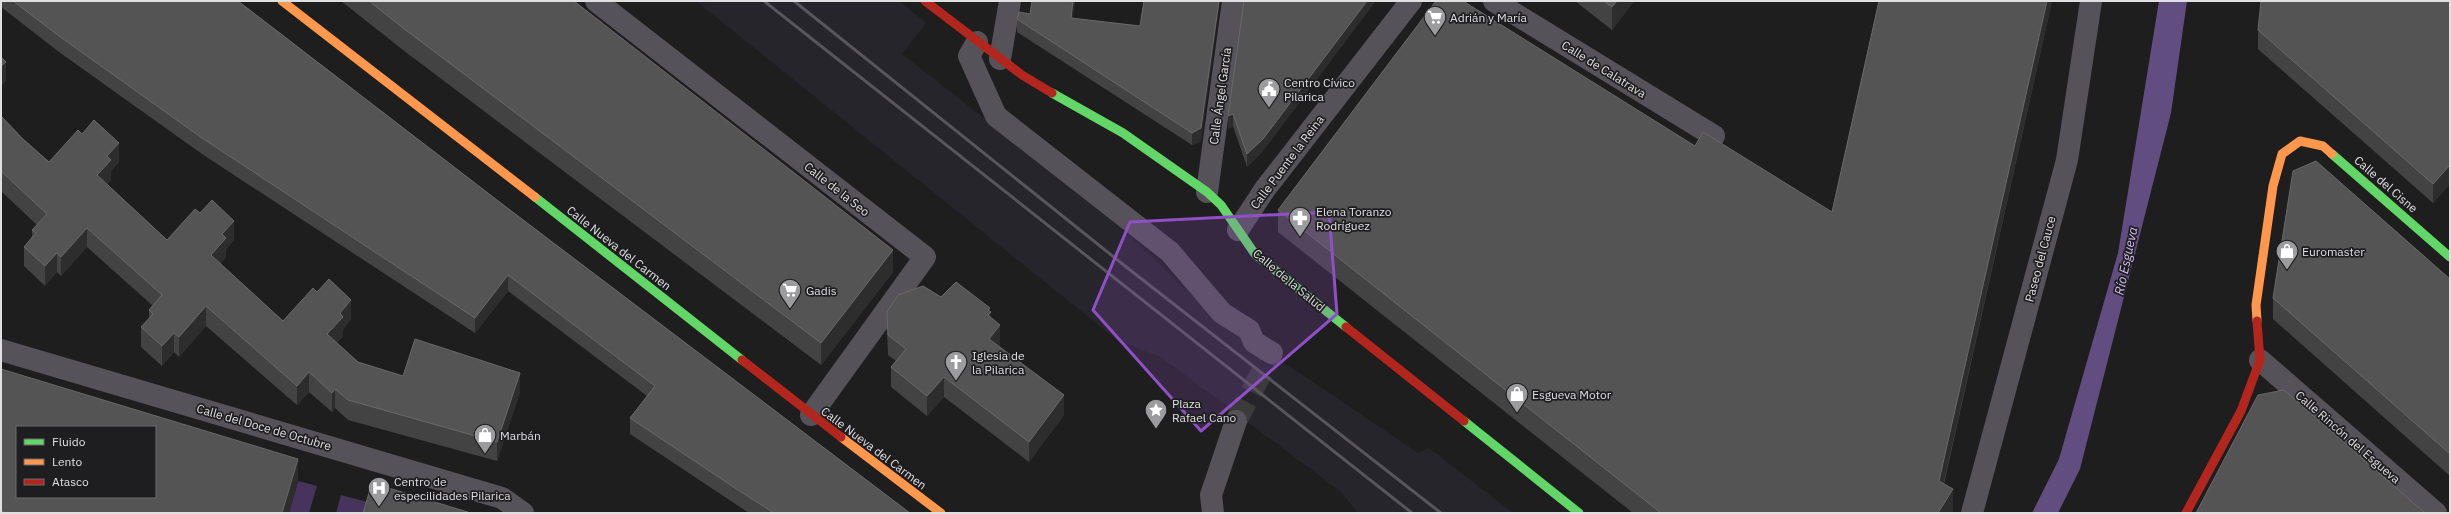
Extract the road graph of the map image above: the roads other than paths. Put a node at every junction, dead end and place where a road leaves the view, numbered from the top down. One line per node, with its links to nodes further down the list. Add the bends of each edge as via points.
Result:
1 (282, 1): 18 (street, Calle Nueva del Carmen)
2 (596, 1): 18 (street, Calle de la Seo, via 925,257)
3 (924, 1): 9 (street, Calle de la Salud)
4 (1010, 1): 10 (street)
5 (1233, 1): 12 (street, Calle Ángel García)
6 (1410, 1): 13 (street, Calle Puente la Reina, via 1265,189)
7 (1494, 1): 11 (street, Calle de Calatrava)
8 (2091, 1): 24 (street, Paseo del Cauce, via 2067,160)
9 (977, 42): 10 (street, Calle de la Salud); 16 (street, via 969,56 996,116 1170,252 1222,313 1249,330 1254,342)
10 (1000, 59): 12 (street, Calle de la Salud, via 1022,75 1122,133)
11 (1714, 136)
12 (1207, 192): 13 (street, Calle de la Salud, via 1221,205)
13 (1238, 230): 23 (street, Calle de la Salud, via 1255,254)
14 (2448, 250): 17 (street, Calle del Cisne, via 2323,146 2300,141 2282,154 2273,186 2256,305)
15 (1, 350): 20 (street, Calle del Doce de Octubre, via 502,498)
16 (1272, 353)
17 (2260, 360): 25 (street, via 2241,411); 26 (street, Calle Rincón del Esgueva)
18 (811, 415): 21 (street, Calle Nueva del Carmen)
19 (1236, 421): 22 (street, via 1212,495)
20 (523, 513)
21 (941, 513)
22 (1213, 513)
23 (1579, 513)
24 (1972, 513)
25 (2186, 513)
26 (2436, 513)

